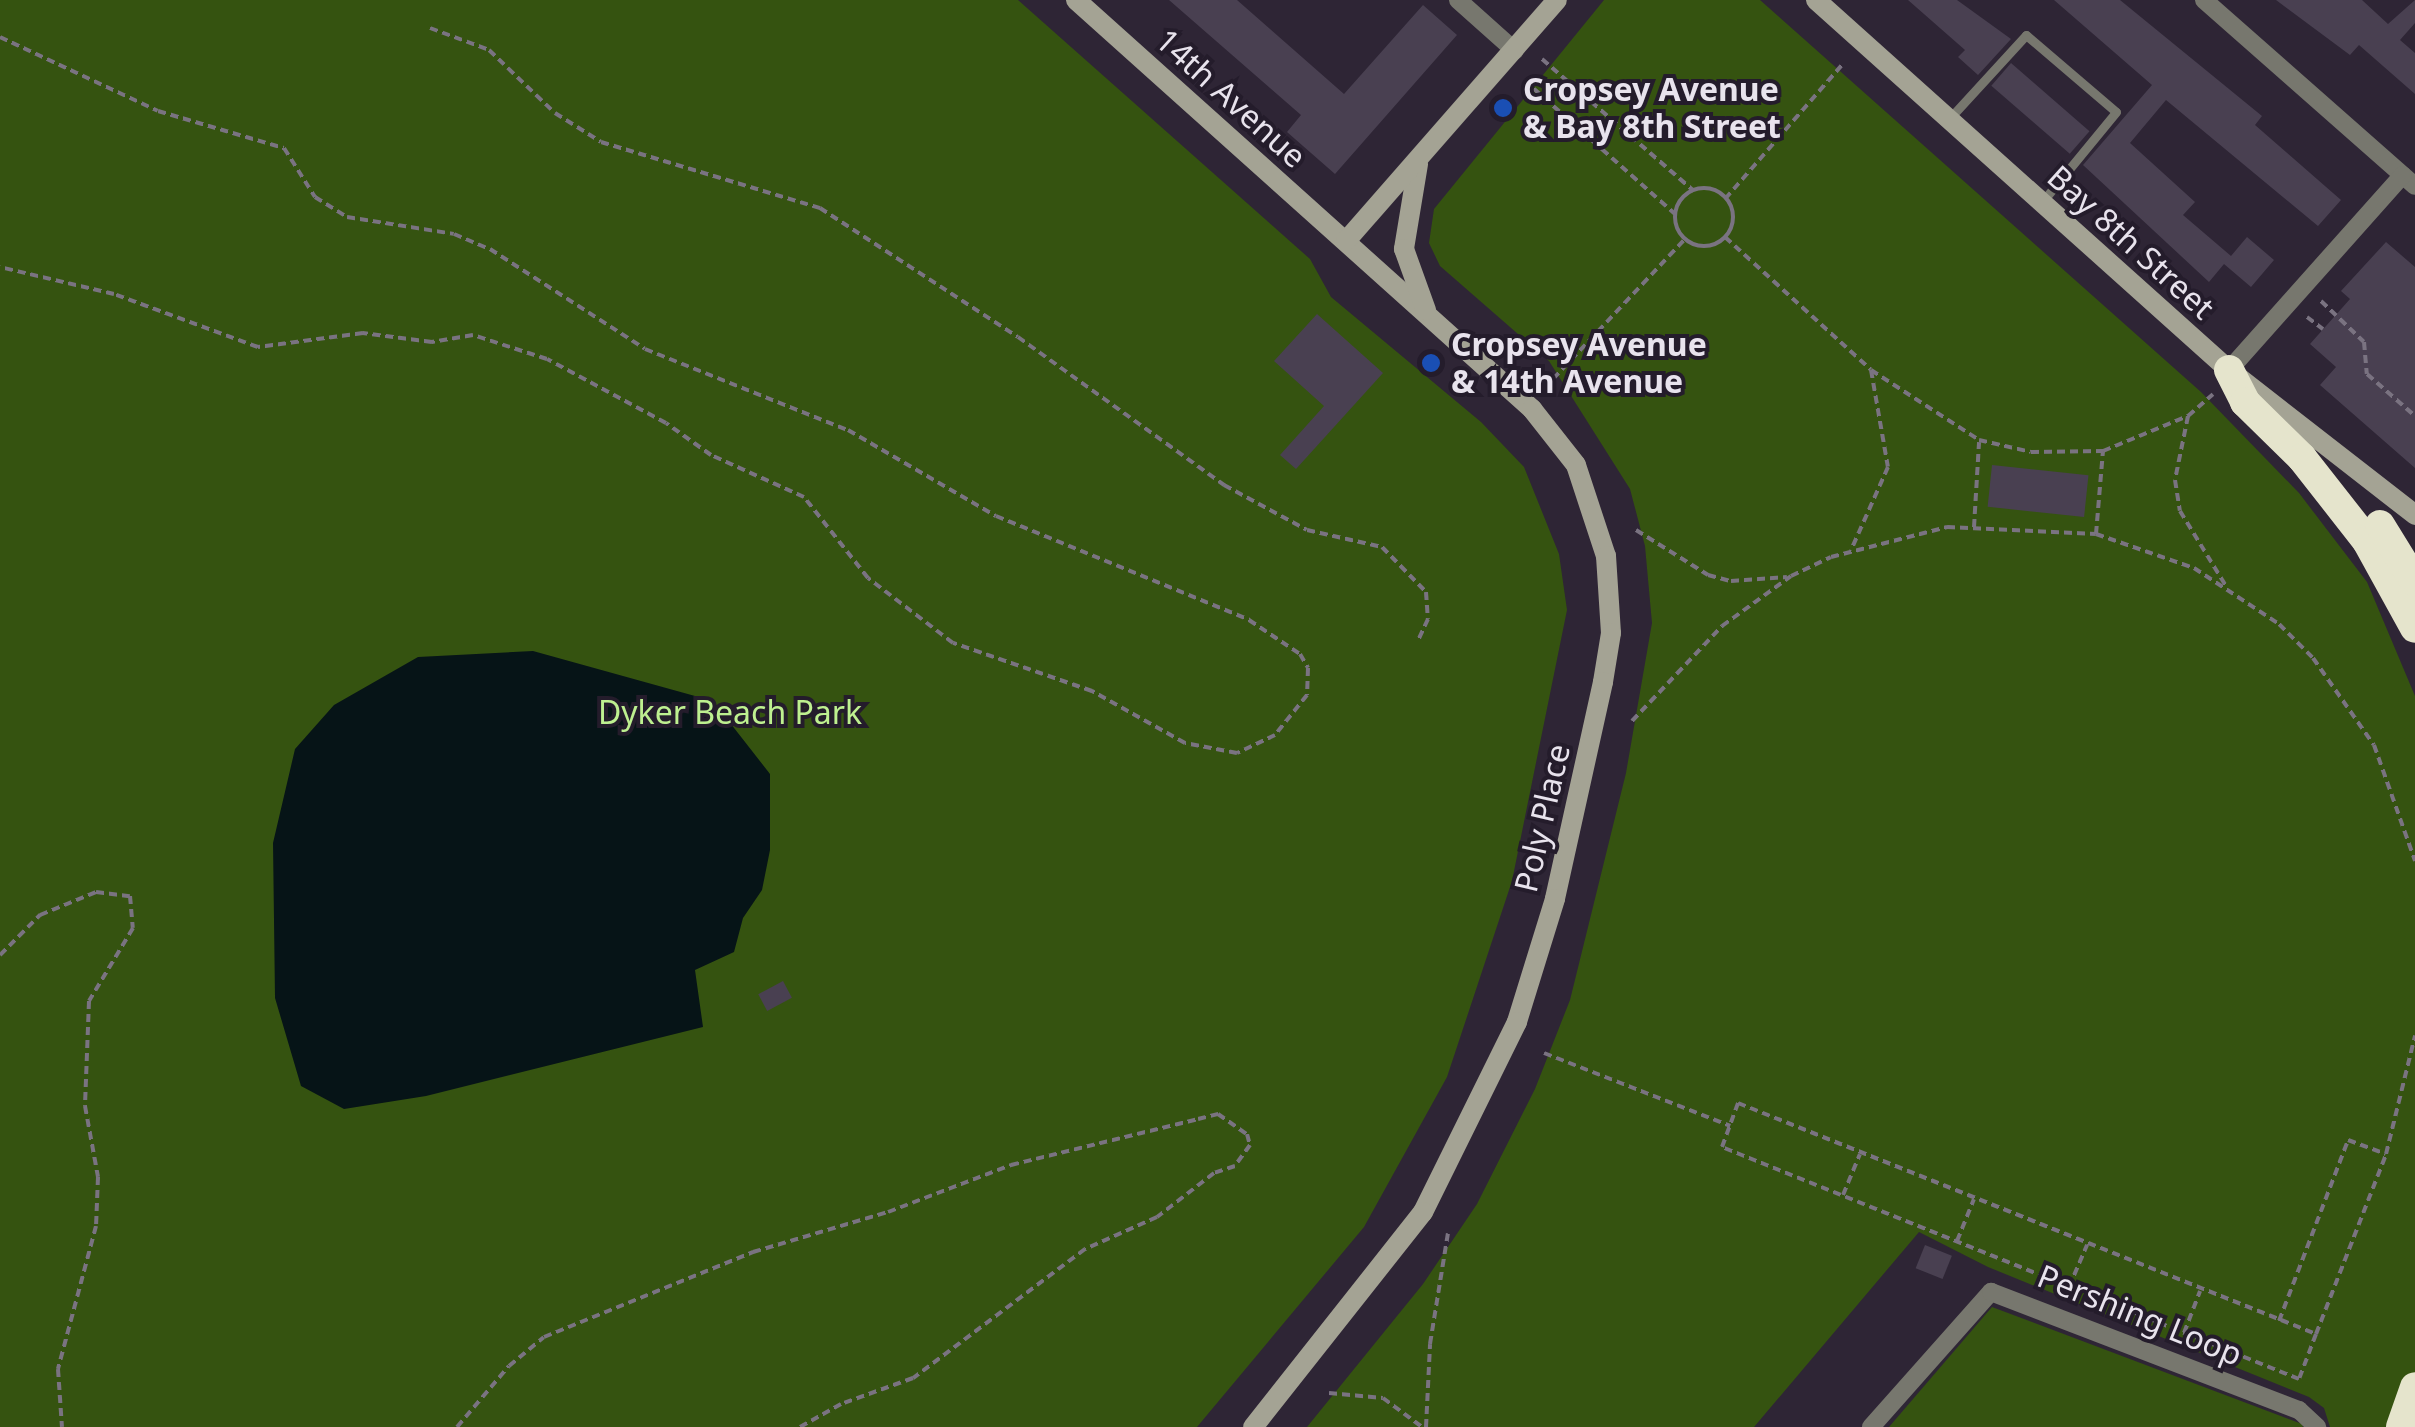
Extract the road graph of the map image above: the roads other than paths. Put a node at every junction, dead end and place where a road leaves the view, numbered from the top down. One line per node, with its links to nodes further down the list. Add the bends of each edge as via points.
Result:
1 (1076, 0): 11 (main road, 14th Avenue)
2 (1458, 0): 6 (street)
3 (1557, 0): 6 (main road)
4 (1816, 0): 7 (main road, Bay 8th Street)
5 (2204, 0): 9 (street)
6 (1515, 51): 8 (main road)
7 (1949, 119): 10 (main road, Bay 8th Street); 10 (lane, via 2026,36 2116,112)
8 (1418, 162): 11 (main road); 12 (main road, via 1404,249)
9 (2409, 180): 13 (street)
10 (2042, 202): 13 (main road, Bay 8th Street)
11 (1346, 241): 12 (main road, Poly Place)
12 (1428, 316): 20 (main road, Poly Place, via 1532,409 1589,493 1610,592 1604,682 1542,946 1477,1113 1396,1251)
13 (2221, 382): 14 (main road, Bay 8th Street); 17 (highway, via 2302,458 2367,541)
14 (2289, 421): 15 (main road, Bay 8th Street, via 2321,436); 16 (highway, via 2346,479)
15 (2415, 515)
16 (2415, 582)
17 (2415, 628)
18 (2415, 1387): 23 (highway)
19 (2415, 1406): 23 (highway)
20 (1253, 1427)
21 (1871, 1427): 22 (street, Pershing Loop, via 1991,1292 2299,1410)
22 (2317, 1427)
23 (2403, 1427)

